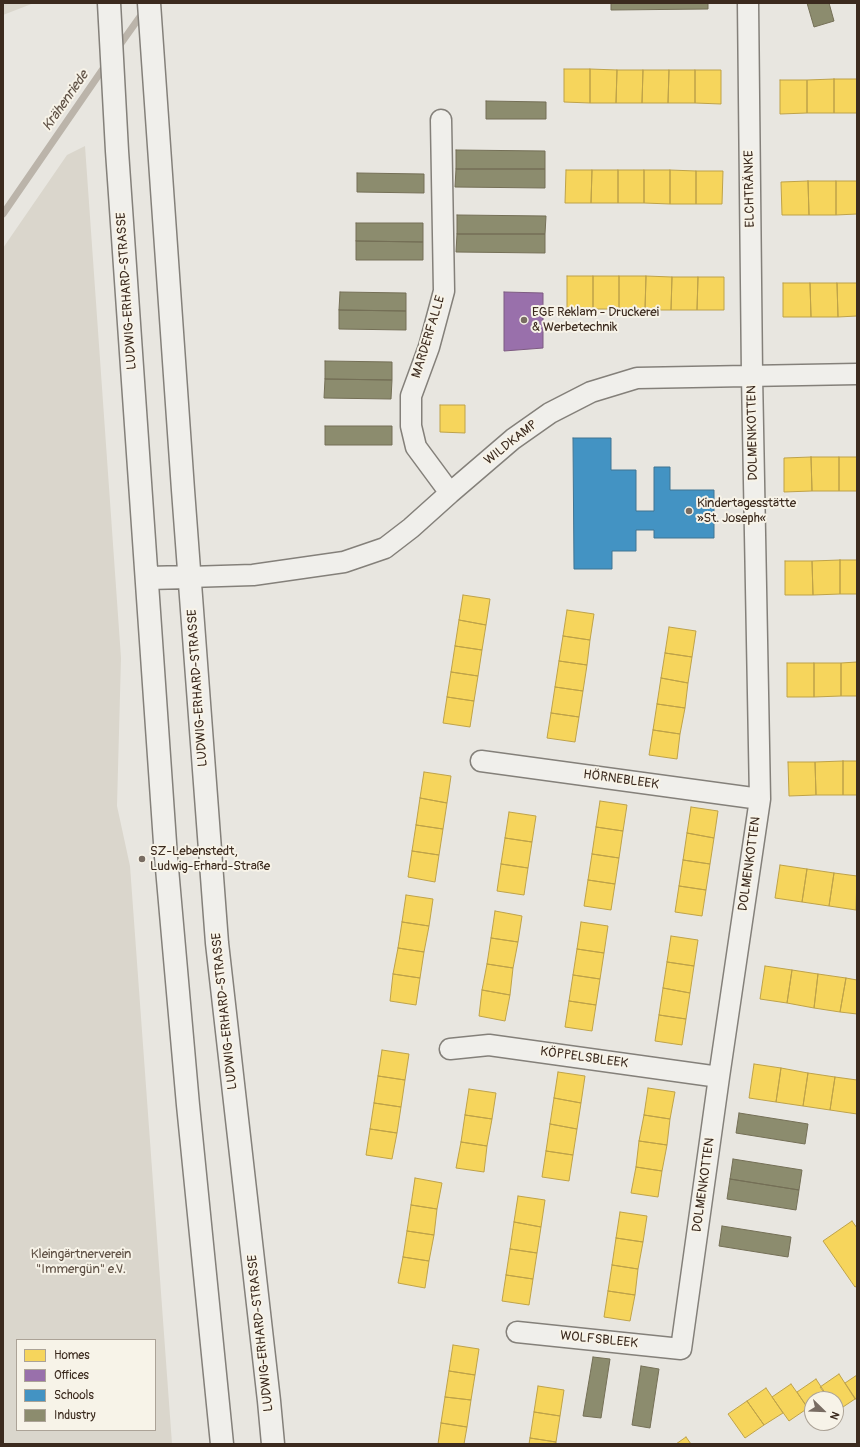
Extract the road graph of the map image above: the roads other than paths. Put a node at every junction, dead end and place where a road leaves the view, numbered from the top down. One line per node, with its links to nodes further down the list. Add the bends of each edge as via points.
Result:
1 (109, 3): 9 (main road, LUDWIG-ERHARD-STRASSE)
2 (149, 3): 8 (main road, LUDWIG-ERHARD-STRASSE)
3 (748, 3): 6 (street, ELCHTRÄNKE)
4 (441, 120): 7 (street, MARDERFALLE, via 444,291 429,347 411,396 416,447)
5 (857, 374): 6 (street, WILDKAMP)
6 (752, 375): 7 (street, WILDKAMP, via 637,378 591,392 550,413 513,439); 11 (street, DOLMENKOTTEN)
7 (450, 493): 8 (street, WILDKAMP, via 385,548 344,562 253,575)
8 (189, 577): 9 (main road); 17 (main road, LUDWIG-ERHARD-STRASSE, via 217,942)
9 (147, 578): 16 (main road, LUDWIG-ERHARD-STRASSE, via 166,857)
10 (481, 761): 11 (street, HÖRNEBLEEK)
11 (760, 799): 13 (street, DOLMENKOTTEN)
12 (450, 1049): 13 (street, KÖPPELSBLEEK, via 489,1044)
13 (719, 1077): 15 (street, DOLMENKOTTEN)
14 (517, 1332): 15 (street, WOLFSBLEEK)
15 (681, 1349)
16 (222, 1444)
17 (273, 1444)

